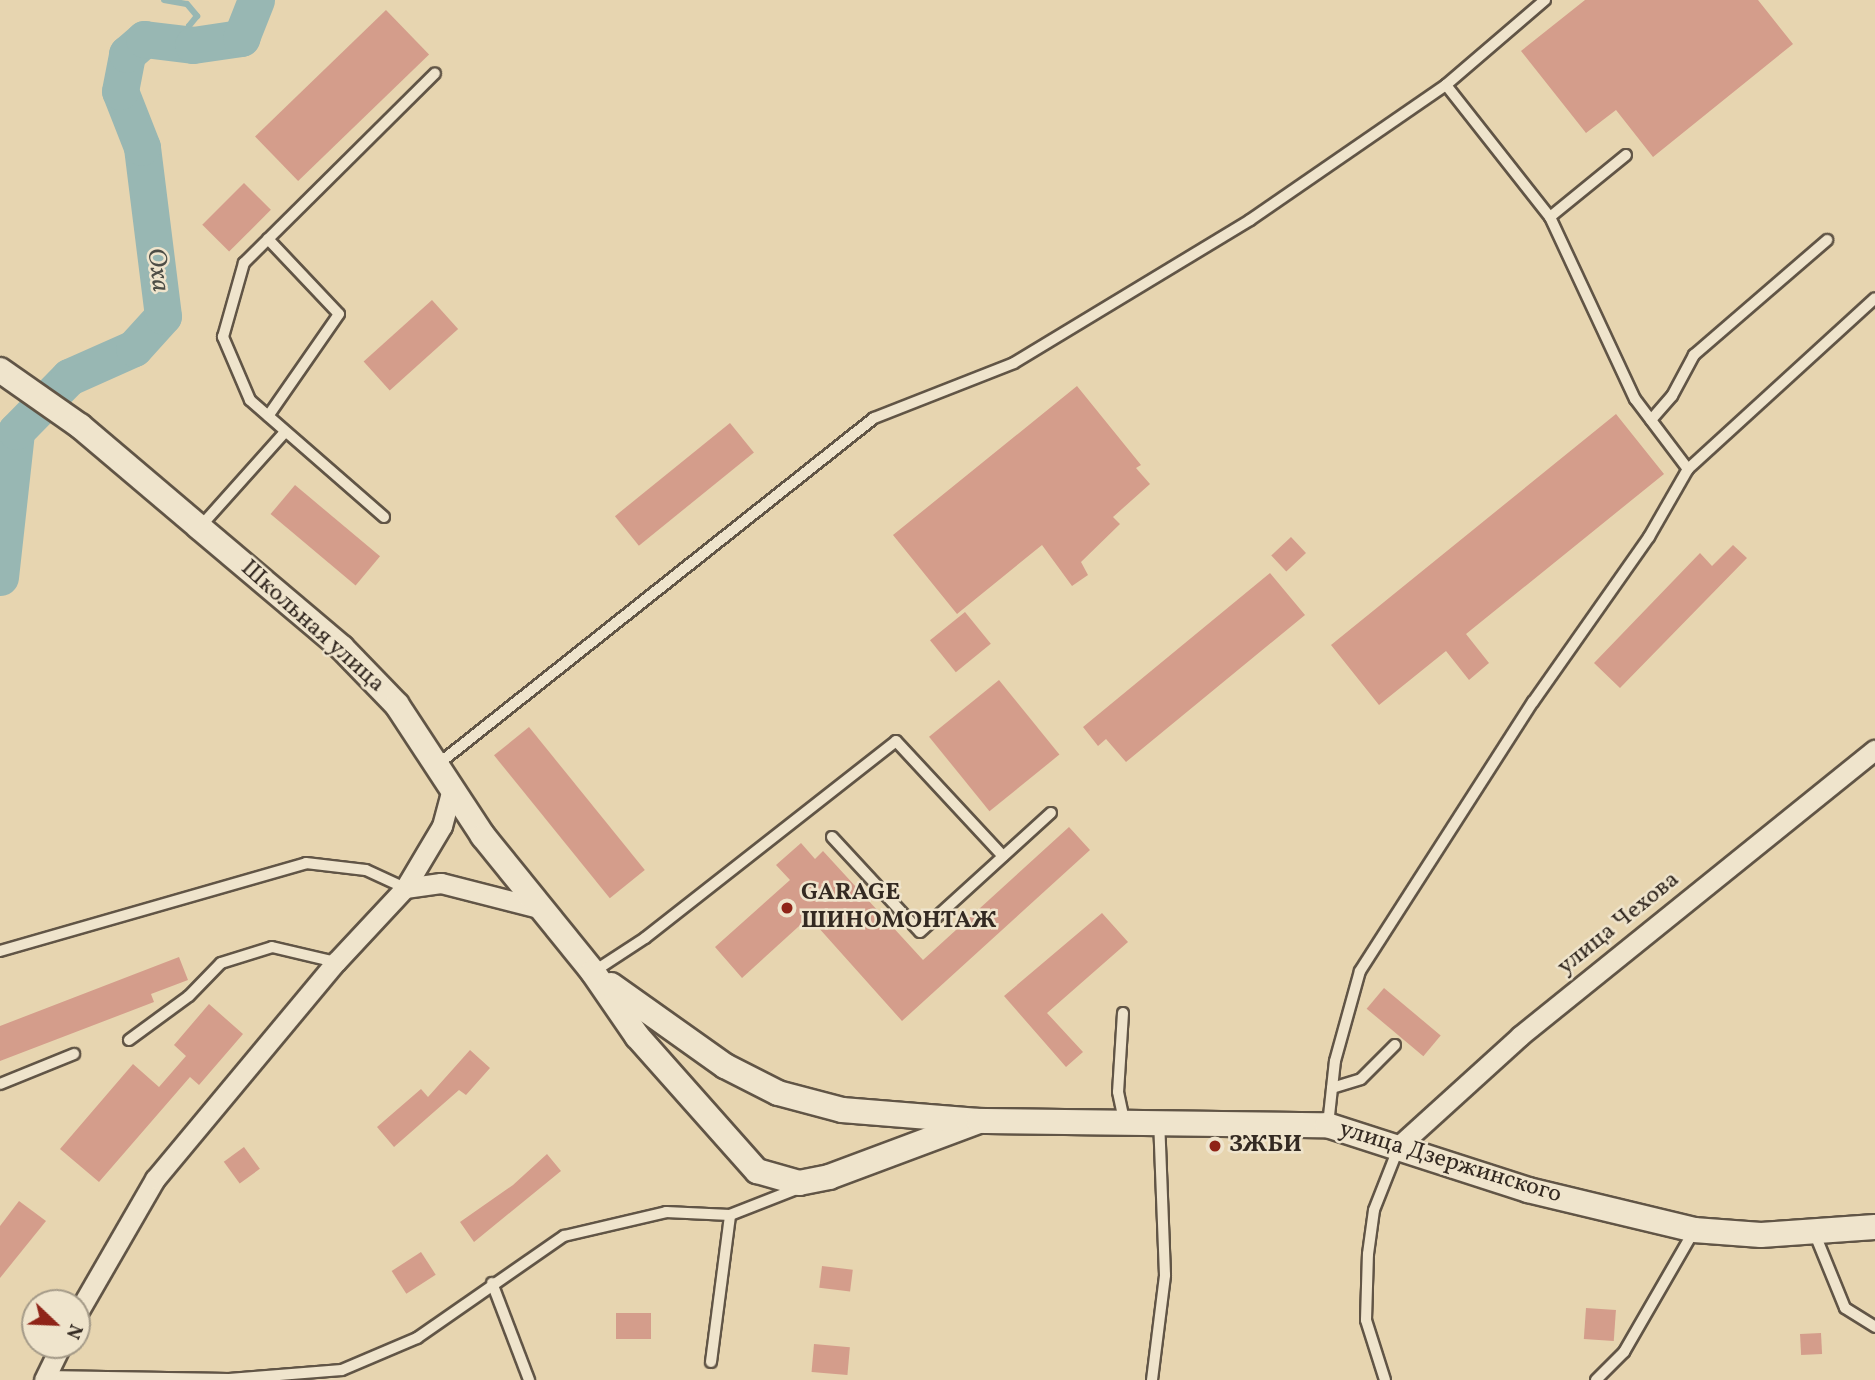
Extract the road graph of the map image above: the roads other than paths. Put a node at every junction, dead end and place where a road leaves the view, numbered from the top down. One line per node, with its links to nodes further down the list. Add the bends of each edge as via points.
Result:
1 (1545, 0): 3 (lane)
2 (435, 73): 6 (lane)
3 (1446, 85): 5 (lane); 17 (lane, via 1250,220 1014,363 874,418)
4 (1626, 155): 5 (lane)
5 (1550, 217): 11 (lane, via 1635,399)
6 (268, 239): 10 (lane, via 244,262 223,337 250,400); 10 (lane, via 339,314)
7 (1827, 240): 11 (lane, via 1694,355 1672,396)
8 (1875, 298): 13 (lane)
9 (0, 370): 15 (street, Школьная улица, via 80,426)
10 (268, 416): 12 (lane)
11 (1651, 420): 13 (lane)
12 (285, 432): 14 (lane); 15 (lane)
13 (1688, 470): 32 (lane, via 1649,537 1533,702 1360,971 1351,992)
14 (384, 517)
15 (199, 527): 17 (street, Школьная улица, via 342,648 397,705)
16 (1875, 750): 37 (street, улица Чехова, via 1520,1036)
17 (434, 768): 18 (street, Школьная улица)
18 (451, 792): 22 (street, via 442,826); 23 (street, Школьная улица)
19 (1051, 813): 21 (lane)
20 (832, 837): 21 (lane, via 920,933)
21 (1003, 856): 26 (lane, via 896,741 656,929)
22 (405, 888): 23 (street, via 441,883); 24 (lane, via 366,870 306,863); 25 (street)
23 (539, 908): 26 (street, Школьная улица)
24 (0, 951)
25 (337, 962): 28 (lane, via 272,947 221,963 188,996); 44 (street, via 155,1179)
26 (593, 972): 34 (street, улица Дзержинского, via 674,1034 778,1093 842,1110); 38 (street, улица Дзержинского, via 637,1035 757,1171 799,1183)
27 (1124, 1013): 33 (lane, via 1118,1092)
28 (129, 1040)
29 (1395, 1045): 32 (lane, via 1361,1079)
30 (74, 1054): 31 (lane)
31 (0, 1084)
32 (1332, 1088): 36 (lane)
33 (1124, 1120): 34 (street, улица Дзержинского); 35 (street, улица Дзержинского)
34 (979, 1121): 38 (street, улица Дзержинского)
35 (1159, 1121): 36 (street, улица Дзержинского); 51 (lane, via 1165,1275)
36 (1327, 1125): 37 (street, улица Дзержинского)
37 (1400, 1145): 41 (street, улица Дзержинского, via 1528,1190); 52 (lane, via 1374,1210 1368,1254 1366,1320)
38 (829, 1177): 39 (lane)
39 (730, 1215): 43 (lane, via 666,1212 564,1236); 47 (lane)
40 (1875, 1227): 42 (street, улица Дзержинского)
41 (1694, 1230): 42 (street, улица Дзержинского, via 1761,1235); 53 (lane, via 1624,1352)
42 (1814, 1232): 45 (lane, via 1844,1308)
43 (492, 1283): 48 (lane, via 417,1338 342,1370); 50 (lane)
44 (91, 1290)
45 (1875, 1327)
46 (54, 1359): 49 (street)
47 (711, 1362)
48 (293, 1377): 49 (lane)
49 (44, 1378)
50 (529, 1380)
51 (1152, 1380)
52 (1385, 1380)
53 (1596, 1380)

